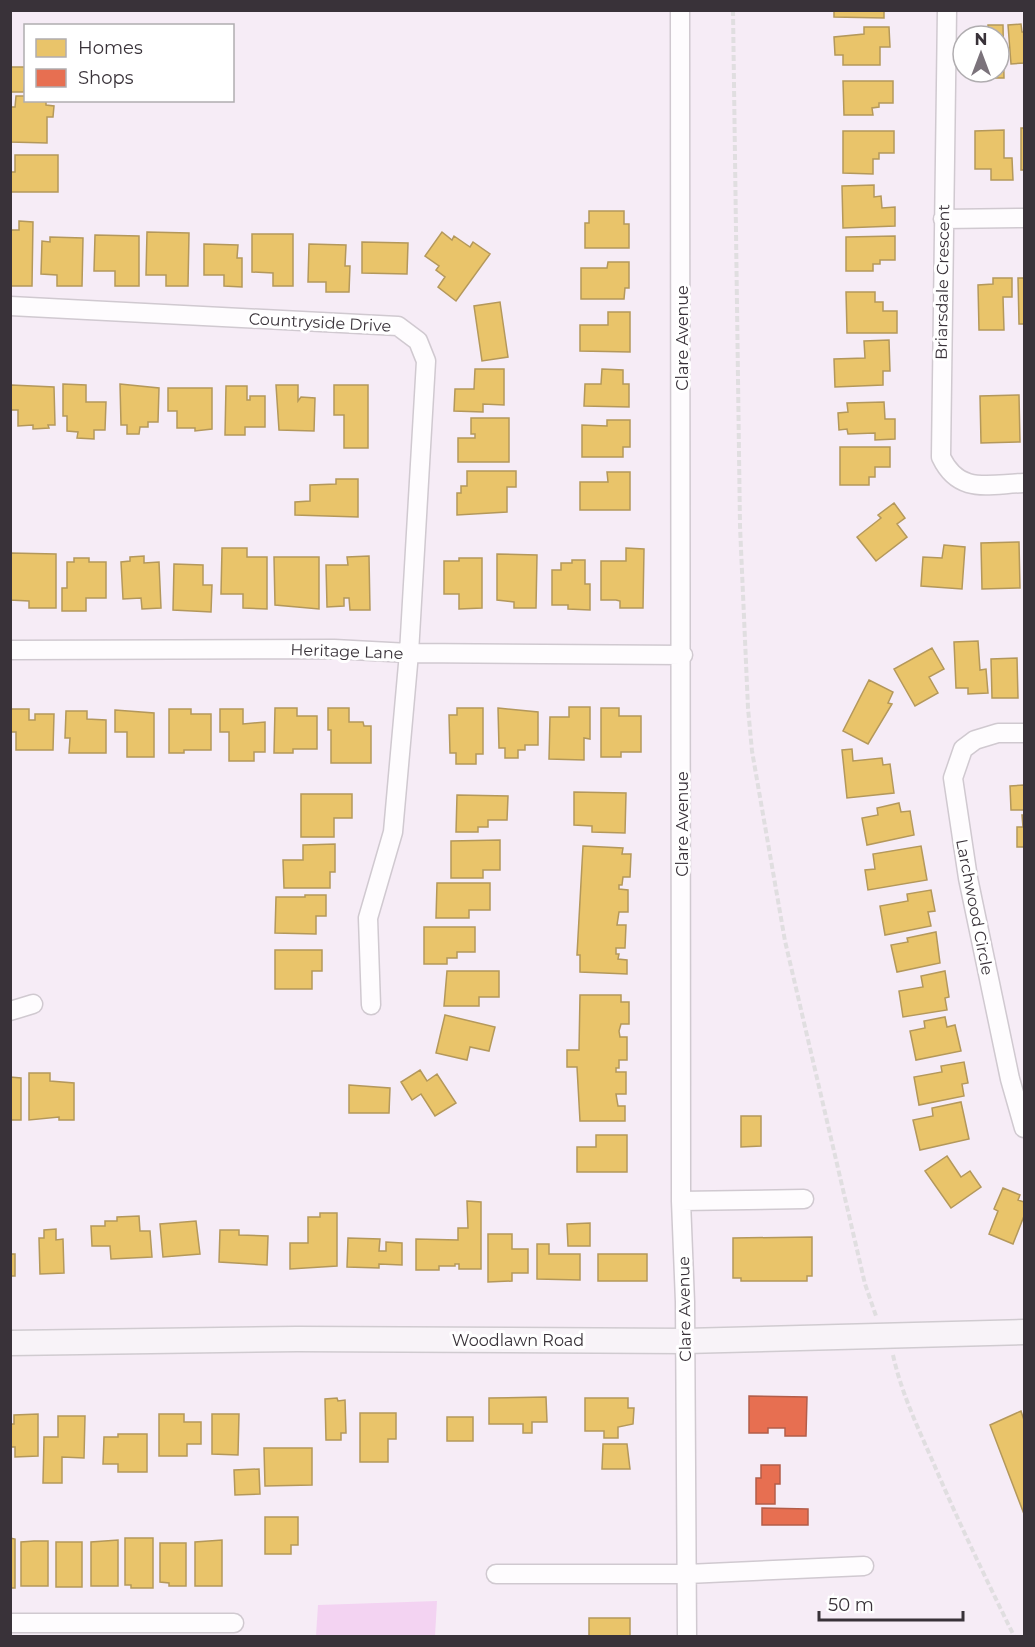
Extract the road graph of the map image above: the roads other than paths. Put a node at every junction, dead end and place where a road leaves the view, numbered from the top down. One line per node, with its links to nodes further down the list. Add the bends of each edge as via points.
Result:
1 (680, 10): 9 (street, Clare Avenue)
2 (947, 10): 3 (street, Briarsdale Crescent)
3 (943, 219): 4 (street); 6 (street, Briarsdale Crescent, via 940,457 948,473 966,484)
4 (1024, 219)
5 (10, 306): 8 (street, Countryside Drive, via 398,326 418,341 426,361)
6 (1024, 483)
7 (10, 650): 8 (street, Heritage Lane)
8 (409, 653): 9 (street, Heritage Lane); 12 (street, Countryside Drive, via 393,832 368,918)
9 (683, 655): 16 (street, Clare Avenue)
10 (1024, 733): 14 (street, Larchwood Circle, via 998,733 975,740 963,749 953,778 968,878)
11 (33, 1004): 13 (street)
12 (371, 1005)
13 (10, 1011)
14 (1024, 1128)
15 (804, 1199): 16 (street)
16 (681, 1201): 18 (street, Clare Avenue)
17 (1024, 1332): 18 (main road, Woodlawn Road)
18 (685, 1341): 19 (main road, Woodlawn Road); 22 (street, Clare Avenue)
19 (10, 1342)
20 (864, 1566): 22 (street)
21 (496, 1574): 22 (street)
22 (687, 1574): 25 (street, Clare Avenue)
23 (10, 1623): 24 (street)
24 (234, 1623)
25 (687, 1636)

